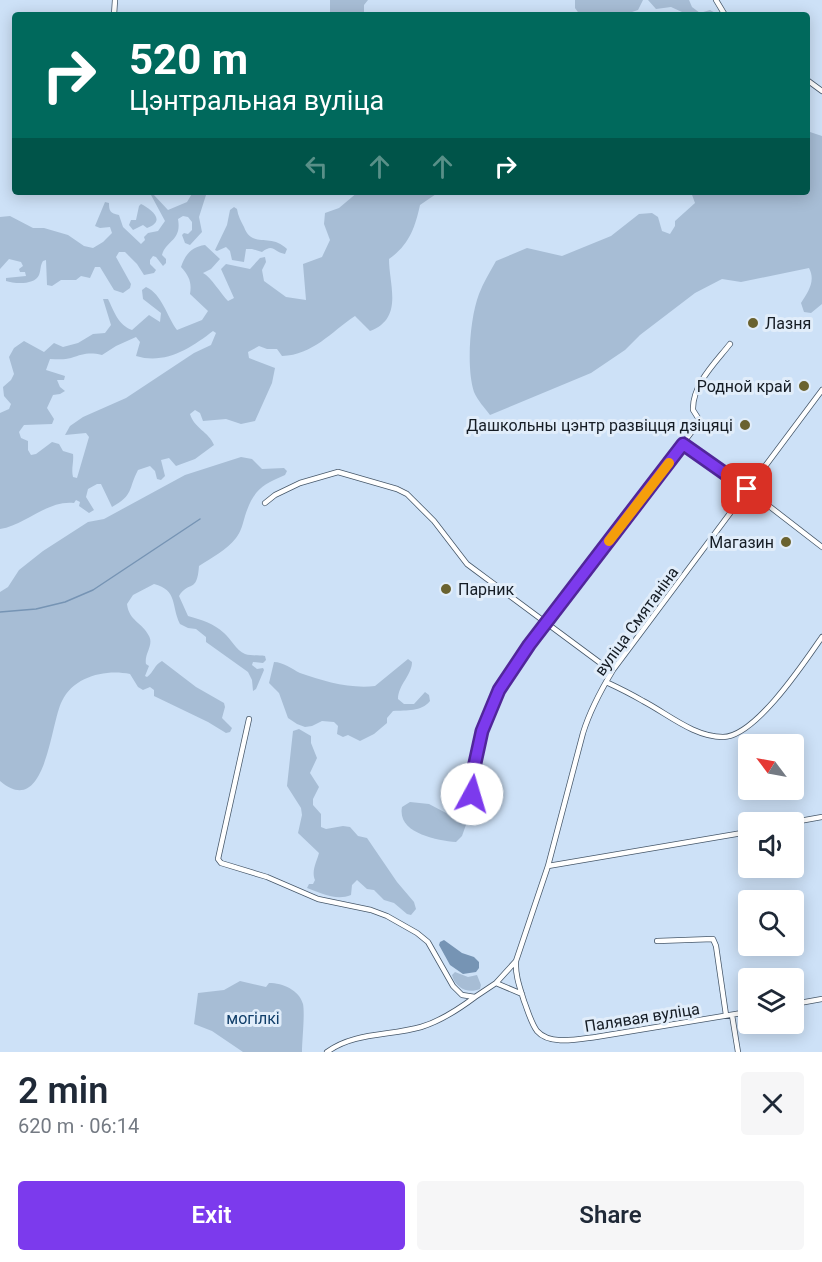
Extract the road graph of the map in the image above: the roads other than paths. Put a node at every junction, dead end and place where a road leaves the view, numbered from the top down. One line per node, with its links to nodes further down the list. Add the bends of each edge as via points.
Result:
1 (730, 344): 3 (street, via 699,384 693,410 700,420)
2 (822, 390): 4 (street, вуліца Смятаніна)
3 (683, 444): 4 (street); 7 (street)
4 (747, 489): 6 (street); 10 (street, вуліца Смятаніна)
5 (265, 503): 7 (street, via 300,483 338,472 397,489 434,521 467,564)
6 (822, 547)
7 (547, 623): 10 (street); 13 (street, via 499,690 482,731 470,786)
8 (822, 638): 9 (street)
9 (820, 645): 11 (street, via 759,718 744,731 725,737 687,726)
10 (613, 670): 11 (street, вуліца Смятаніна)
11 (606, 681): 17 (street, вуліца Смятаніна, via 588,717)
12 (249, 719): 22 (street, via 218,859 221,863 318,899 387,916 428,942 453,986 462,995)
13 (479, 800)
14 (822, 816): 15 (street)
15 (804, 820)
16 (738, 834): 17 (street)
17 (548, 866): 19 (street, вуліца Смятаніна)
18 (657, 941): 26 (street, via 713,939)
19 (516, 961): 20 (street); 21 (street, вуліца Смятаніна)
20 (496, 983): 21 (street); 22 (street)
21 (522, 994): 27 (street, вуліца Смятаніна)
22 (475, 997): 28 (street, via 423,1027 357,1038)
23 (822, 999): 24 (street)
24 (804, 1002)
25 (738, 1014): 26 (street, Палявая вуліца)
26 (729, 1015): 27 (street, Палявая вуліца, via 574,1040); 29 (street)
27 (540, 1034)
28 (327, 1052)
29 (738, 1052)

